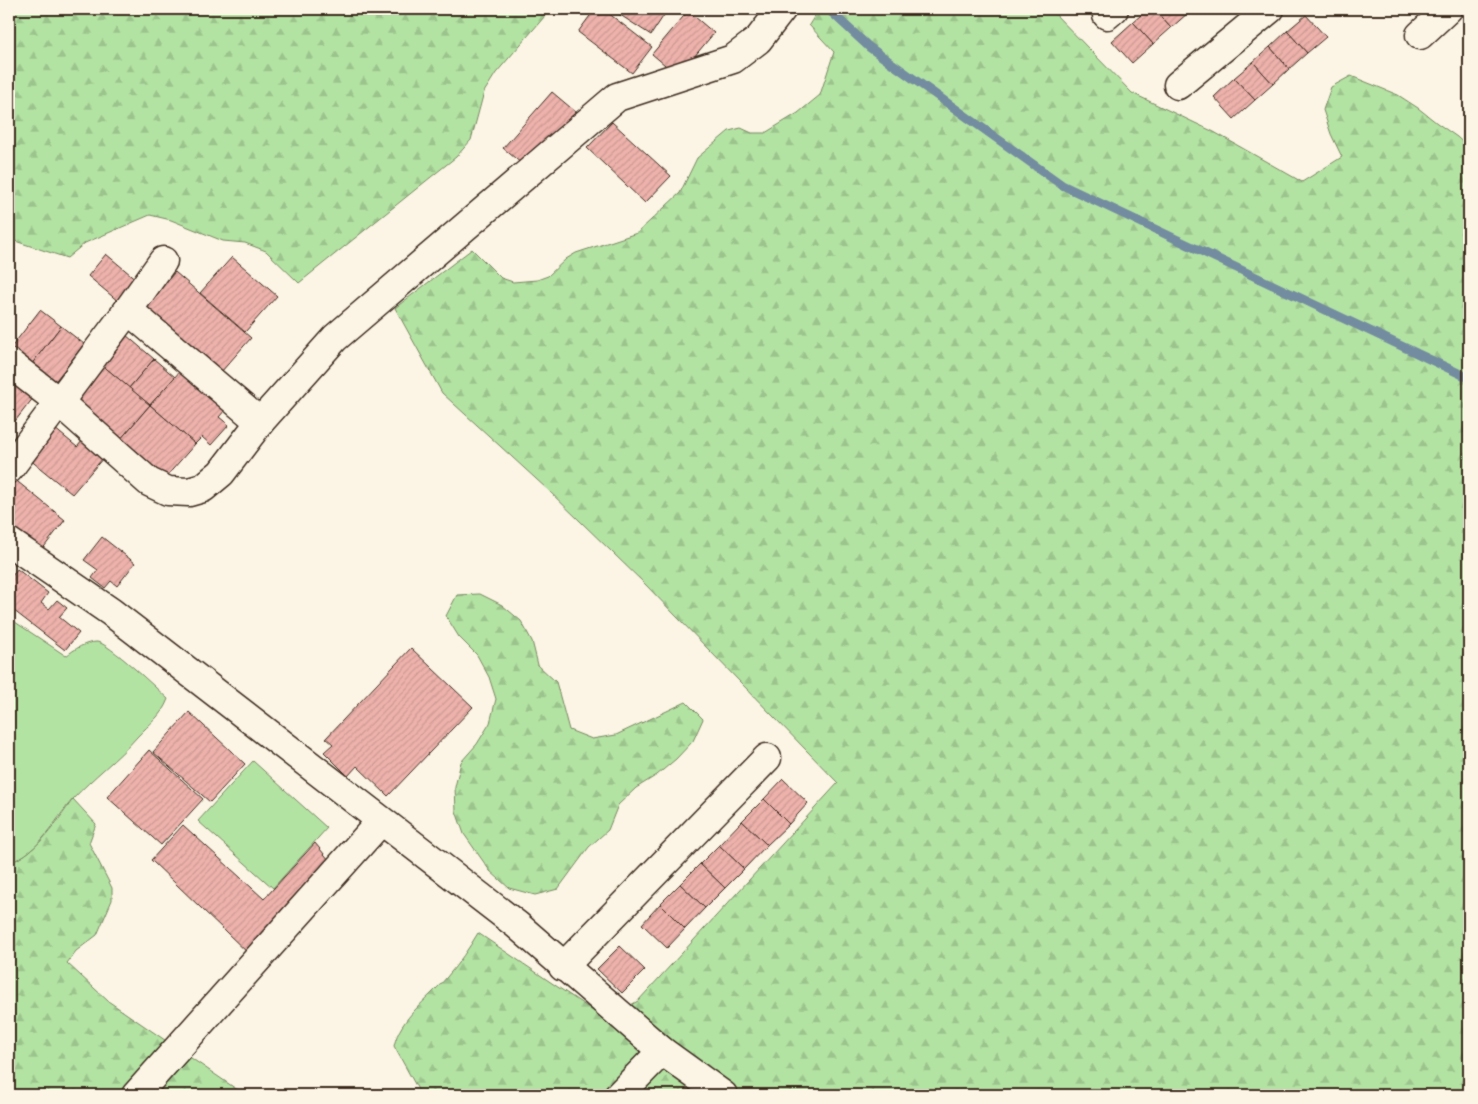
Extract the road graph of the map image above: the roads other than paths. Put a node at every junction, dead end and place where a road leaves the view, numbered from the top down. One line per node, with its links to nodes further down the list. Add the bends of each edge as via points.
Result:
1 (782, 9): 10 (street, via 758,40 733,58 617,97 335,338)
2 (1270, 9): 5 (street)
3 (1448, 9): 4 (street)
4 (1420, 35)
5 (1178, 85)
6 (163, 261): 7 (street)
7 (128, 310): 9 (street); 10 (street)
8 (9, 363): 9 (street)
9 (59, 402): 10 (street, via 149,482 168,491 189,492 203,488 221,473); 11 (street)
10 (260, 422)
11 (9, 469)
12 (9, 542): 14 (street, via 111,612)
13 (767, 758): 15 (street)
14 (381, 821): 15 (street, via 517,925); 17 (street)
15 (563, 967): 16 (street)
16 (662, 1051): 18 (street); 19 (street)
17 (136, 1095)
18 (618, 1095)
19 (724, 1095)

